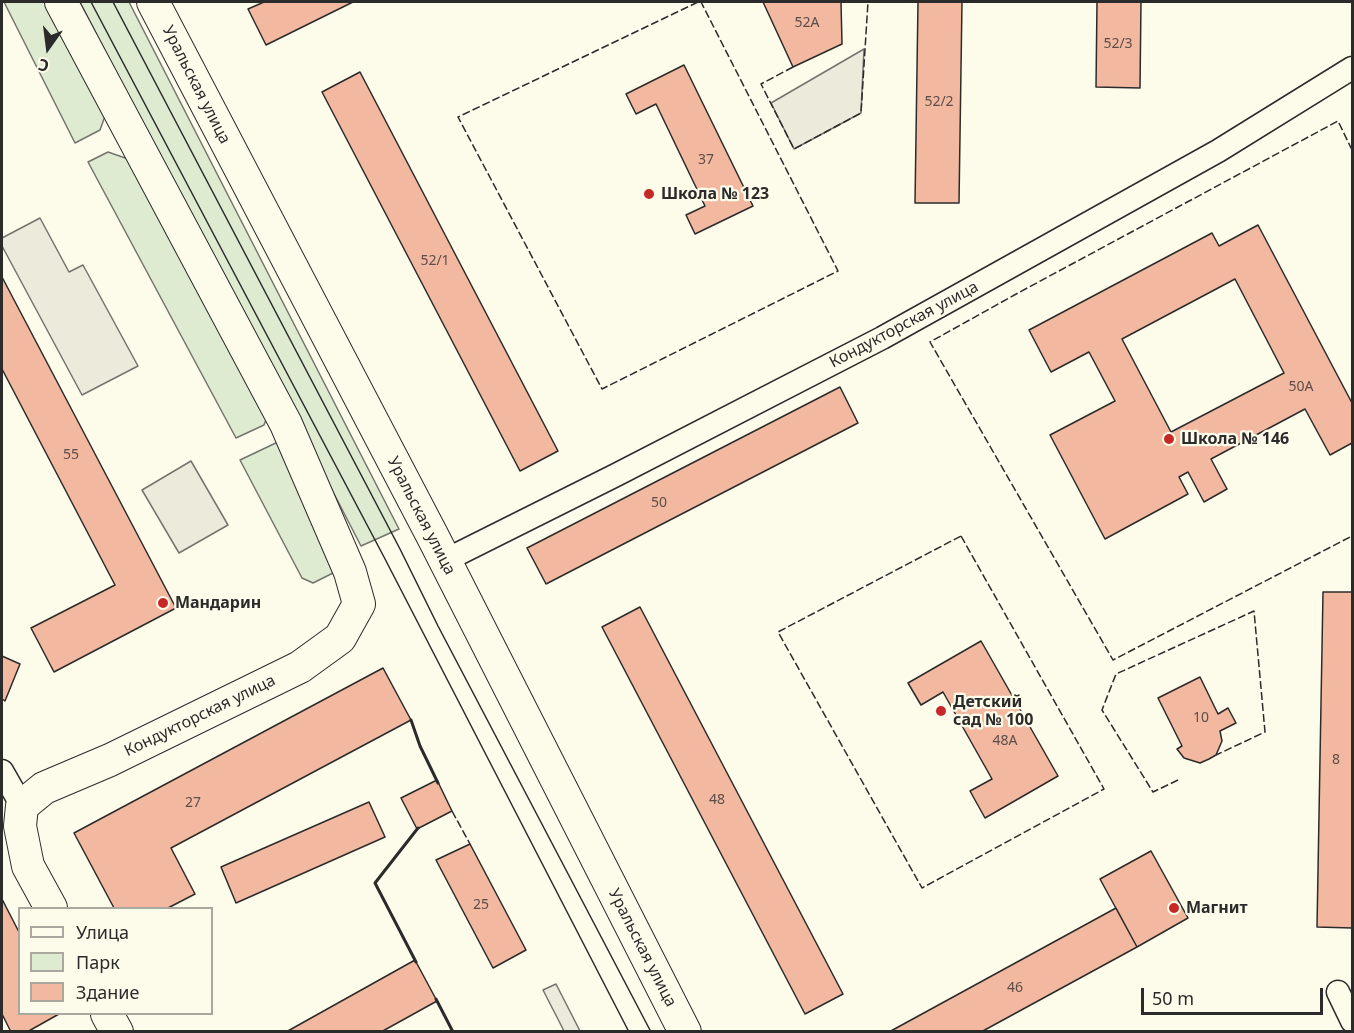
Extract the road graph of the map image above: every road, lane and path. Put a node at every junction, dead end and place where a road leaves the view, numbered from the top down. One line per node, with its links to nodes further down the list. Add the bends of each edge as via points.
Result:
1 (61, 2): 6 (main road, Кондукторская улица, via 286,424 350,572 359,604 340,638 300,667 44,788)
2 (153, 2): 4 (main road, Уральская улица)
3 (1353, 68): 4 (street, Кондукторская улица, via 1218,151 882,338)
4 (444, 561): 12 (main road, Уральская улица)
5 (2, 771): 6 (street)
6 (22, 806): 7 (main road, via 20,826 28,866)
7 (50, 907)
8 (1338, 992): 10 (street)
9 (108, 1015): 11 (main road)
10 (1353, 1021)
11 (117, 1032)
12 (685, 1032)

